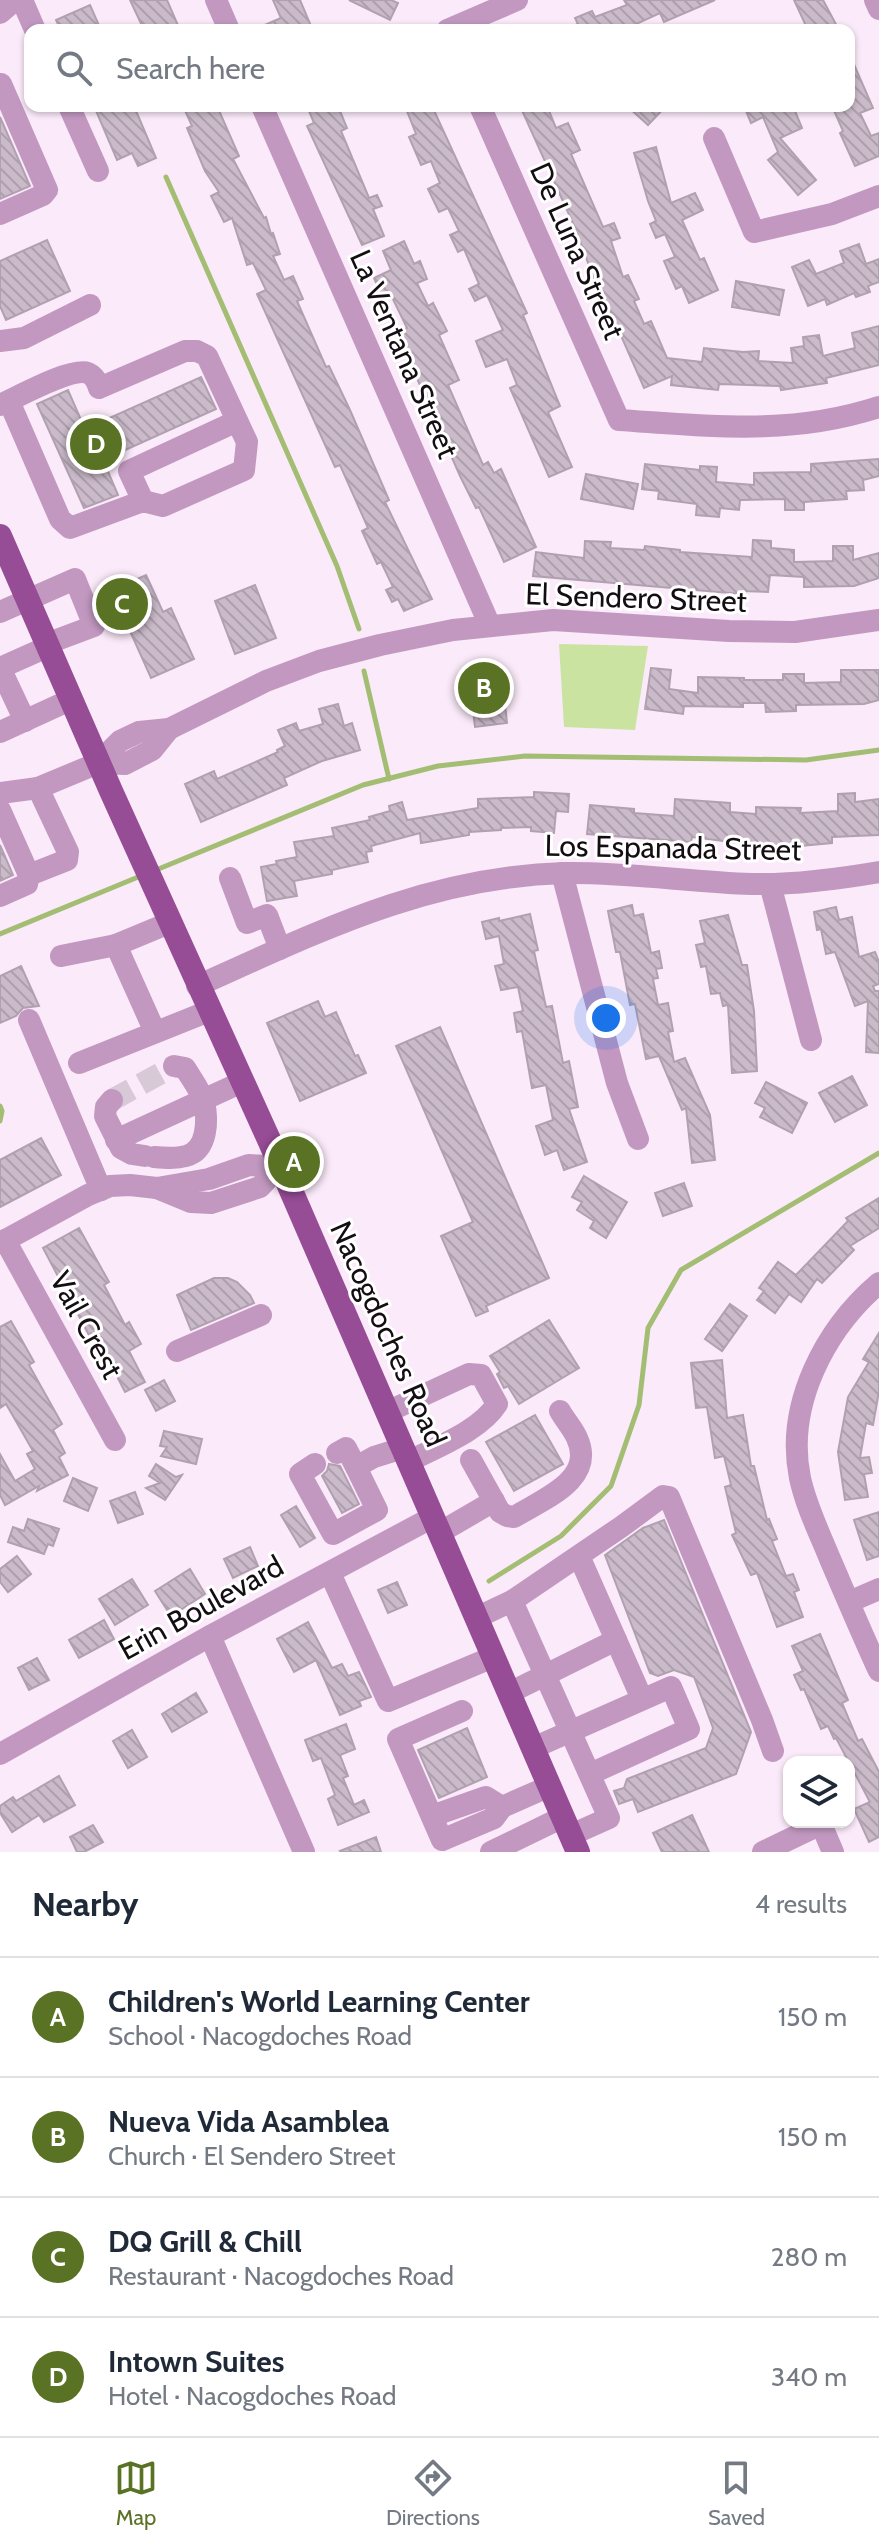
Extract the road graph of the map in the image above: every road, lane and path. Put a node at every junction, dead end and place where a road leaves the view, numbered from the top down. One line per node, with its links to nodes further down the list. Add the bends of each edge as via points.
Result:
1 (15, 0): 7 (street)
2 (22, 0): 8 (street)
3 (216, 0): 9 (street)
4 (517, 0): 10 (street)
5 (875, 0): 6 (street)
6 (879, 9)
7 (0, 13)
8 (32, 24)
9 (226, 24)
10 (458, 24)
11 (0, 84): 18 (street, via 47,190)
12 (72, 112): 16 (street)
13 (265, 112): 29 (street, La Ventana Street)
14 (483, 112): 22 (street, De Luna Street, via 619,420 742,429 831,420)
15 (714, 138): 17 (street, via 754,232 832,214)
16 (98, 171)
17 (879, 196)
18 (0, 214)
19 (90, 305): 20 (street, via 24,338)
20 (0, 341)
21 (5, 403): 23 (street, via 73,373 88,373 99,388 185,351 197,351 207,356); 24 (street, via 60,519 70,528)
22 (879, 407)
23 (237, 421): 24 (street, via 129,471); 24 (street, via 247,442 244,470 163,506)
24 (143, 501)
25 (1, 541): 26 (main road, Nacogdoches Road)
26 (28, 600): 27 (street); 30 (main road, Nacogdoches Road); 30 (street, via 75,579 94,626)
27 (0, 612)
28 (879, 620): 29 (street, El Sendero Street, via 795,632 553,620)
29 (490, 626): 35 (street, El Sendero Street, via 319,661 169,729 152,750 125,764)
30 (46, 646): 31 (street); 32 (main road, Nacogdoches Road)
31 (0, 668): 33 (street)
32 (70, 700): 33 (street); 35 (main road, Nacogdoches Road)
33 (25, 721): 34 (street)
34 (0, 732)
35 (98, 763): 36 (street, El Sendero Street); 45 (main road, Nacogdoches Road)
36 (38, 788): 37 (street, El Sendero Street); 41 (street, via 68,852 67,860)
37 (0, 793)
38 (0, 810): 41 (street)
39 (879, 872): 43 (street, Los Espanada Street)
40 (562, 873): 43 (street, Los Espanada Street); 47 (street, Los Espanada Street, via 484,881 402,900); 59 (street, via 617,1083)
41 (29, 875): 44 (street, via 27,884)
42 (230, 878): 47 (street, via 247,923 267,915)
43 (770, 884): 53 (street)
44 (0, 896)
45 (166, 916): 46 (street); 49 (main road, Nacogdoches Road)
46 (116, 945): 48 (street); 52 (street)
47 (280, 949): 49 (street, Los Espanada Street)
48 (61, 956)
49 (197, 986): 50 (main road, Nacogdoches Road)
50 (209, 1011): 52 (street); 56 (main road, Nacogdoches Road)
51 (29, 1020): 62 (street)
52 (155, 1032): 54 (street)
53 (811, 1040)
54 (79, 1063)
55 (174, 1066): 58 (street, via 185,1068)
56 (242, 1082): 58 (street); 61 (main road, Nacogdoches Road)
57 (112, 1100): 60 (street, via 105,1116)
58 (204, 1100): 60 (street); 60 (street, via 206,1123 197,1150 189,1156)
59 (638, 1139)
60 (145, 1152)
61 (279, 1167): 62 (street, via 249,1165 157,1188); 68 (main road, Nacogdoches Road)
62 (101, 1190): 63 (street)
63 (2, 1242): 69 (street, Vail Crest)
64 (879, 1283): 80 (street, via 845,1317 815,1366 798,1437 800,1478 811,1515)
65 (261, 1315): 66 (street)
66 (177, 1351)
67 (560, 1411): 73 (street, via 582,1456 573,1480 514,1517 500,1512)
68 (387, 1412): 70 (main road, Nacogdoches Road); 70 (street, via 469,1374 481,1375 497,1404 478,1425)
69 (115, 1440)
70 (406, 1455): 74 (main road, Nacogdoches Road); 75 (street, via 346,1456 377,1510)
71 (471, 1460): 73 (street)
72 (308, 1469): 75 (street)
73 (494, 1501): 74 (street, Erin Boulevard)
74 (436, 1525): 77 (street, Erin Boulevard); 81 (main road, Nacogdoches Road)
75 (333, 1534): 77 (street)
76 (579, 1556): 79 (street); 83 (street); 92 (street, via 663,1496 669,1497)
77 (339, 1568): 82 (street, Erin Boulevard); 84 (street, via 388,1701)
78 (879, 1589): 80 (street)
79 (512, 1601): 81 (street); 86 (street)
80 (849, 1602): 85 (street)
81 (476, 1618): 84 (main road, Nacogdoches Road)
82 (210, 1636): 93 (street, Erin Boulevard); 97 (street)
83 (616, 1640): 86 (street); 88 (street)
84 (493, 1657): 87 (main road, Nacogdoches Road)
85 (879, 1671)
86 (545, 1674): 87 (street); 90 (street)
87 (509, 1693): 91 (main road, Nacogdoches Road)
88 (642, 1699): 90 (street); 94 (street, via 671,1687 689,1729)
89 (462, 1711): 95 (street, via 398,1739 442,1840)
90 (570, 1731): 91 (street); 94 (street)
91 (533, 1748): 95 (main road, Nacogdoches Road)
92 (773, 1751)
93 (0, 1754)
94 (590, 1774): 96 (street, via 609,1818)
95 (550, 1786): 96 (main road, Nacogdoches Road)
96 (571, 1835): 98 (street)
97 (304, 1852)
98 (491, 1852)
99 (763, 1852): 100 (street, via 821,1824)
100 (833, 1852)

